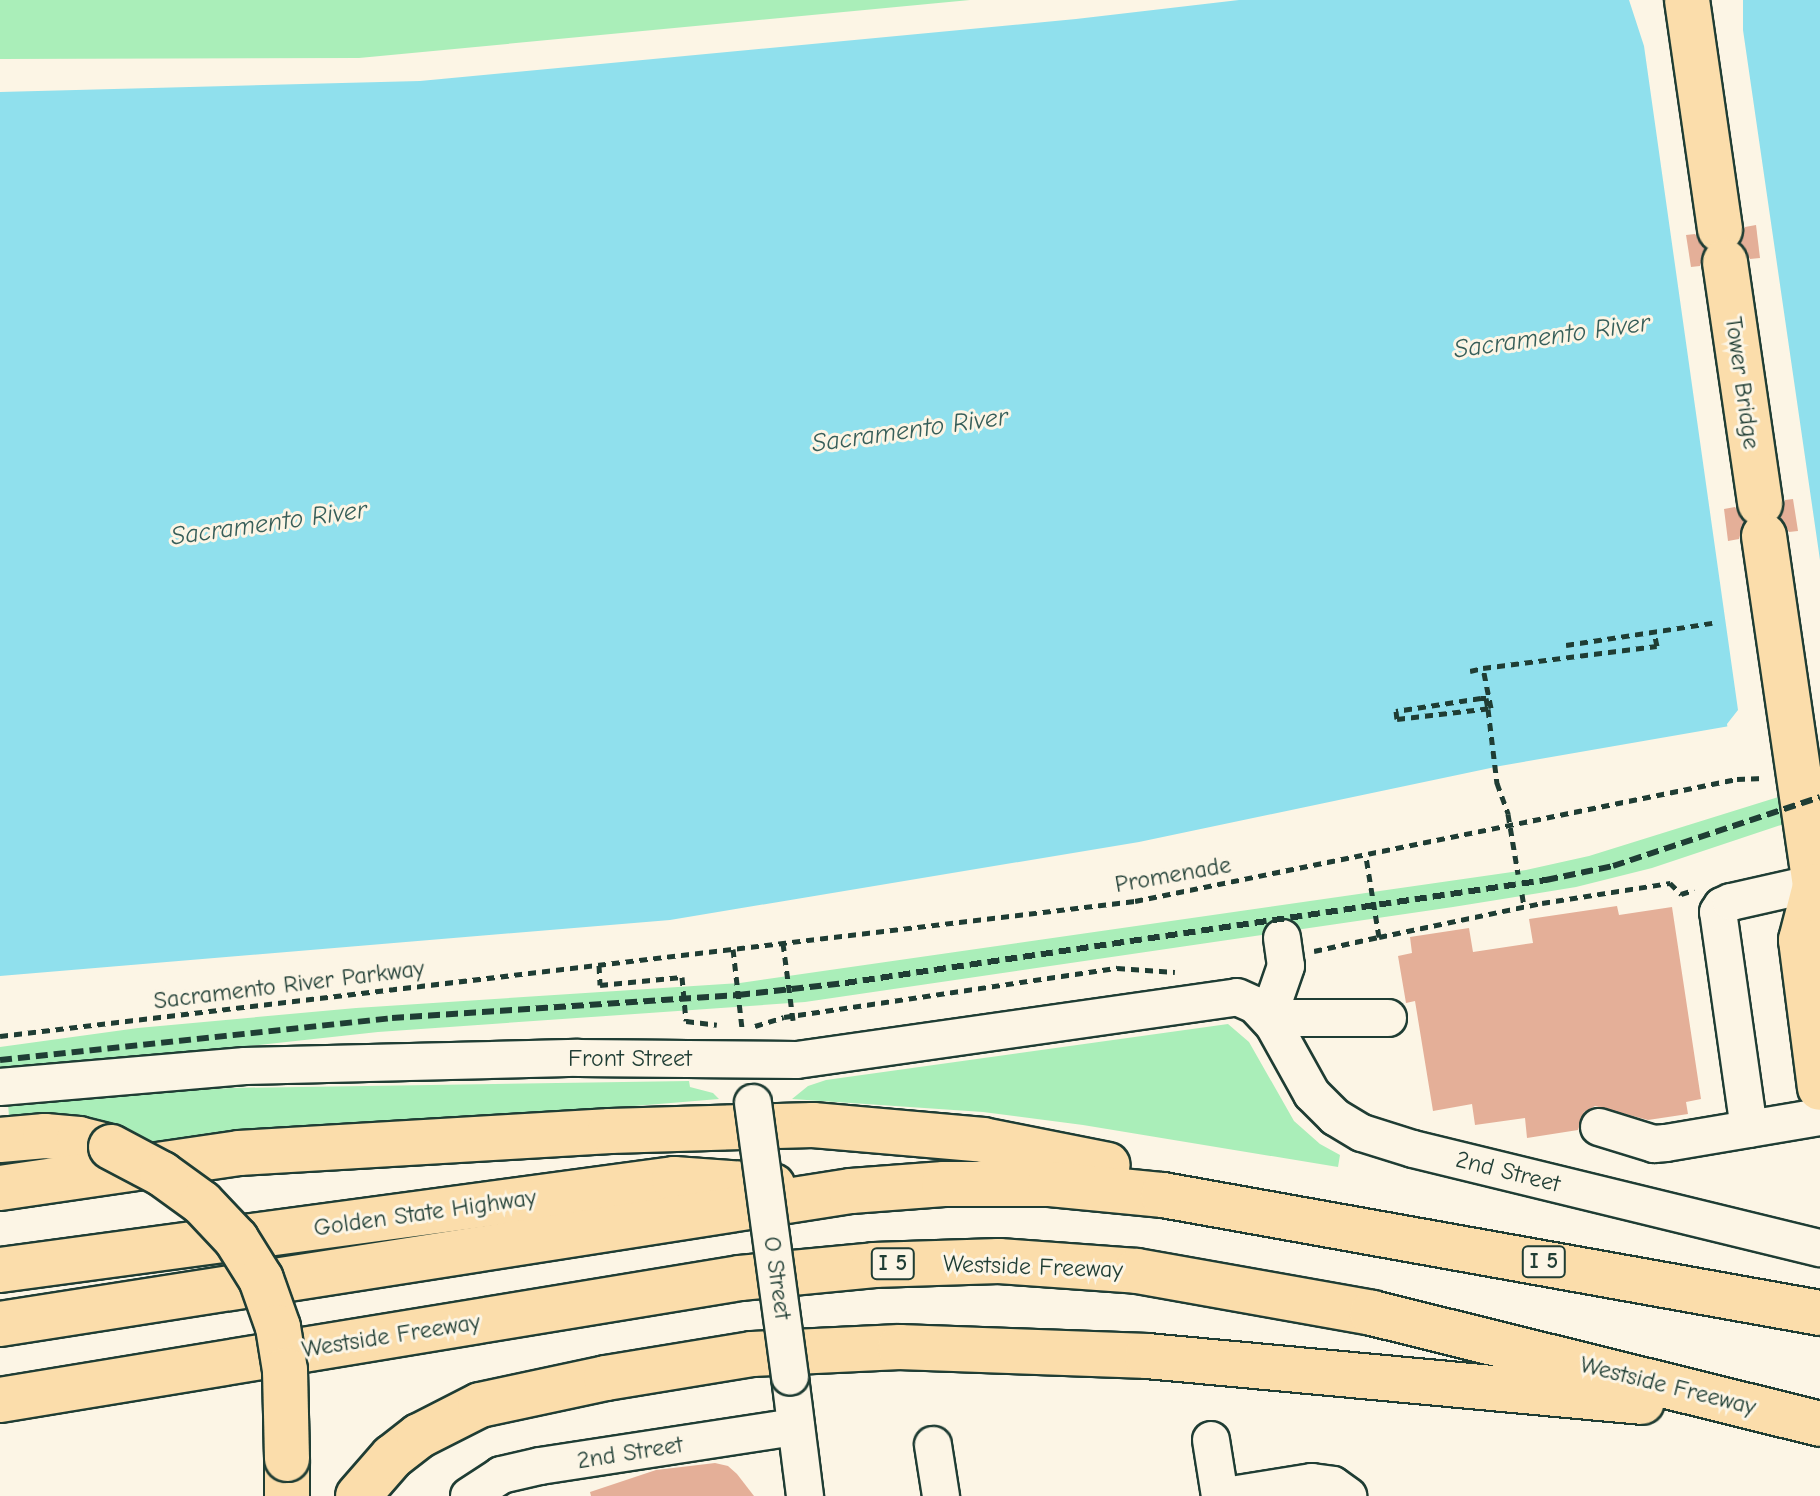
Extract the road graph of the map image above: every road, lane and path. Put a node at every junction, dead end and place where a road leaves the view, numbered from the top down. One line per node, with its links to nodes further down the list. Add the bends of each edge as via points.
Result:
1 (1687, 0): 12 (main road, Tower Bridge)
2 (1712, 623): 3 (path)
3 (1654, 632): 4 (path); 5 (path, via 1657,646)
4 (1566, 645)
5 (1483, 668): 6 (path); 8 (path, bridge, via 1491,708 1397,719 1396,711 1486,698 1488,709 1497,783)
6 (1470, 671)
7 (1764, 778): 8 (path, Promenade, via 1737,779)
8 (1511, 827): 9 (path, Promenade); 10 (path)
9 (1366, 857): 15 (path); 16 (path, Promenade, via 1135,901)
10 (1518, 874)
11 (1698, 882): 14 (path, via 1686,894 1670,883)
12 (1818, 887): 28 (main road, via 1801,940); 31 (street, via 1731,902 1718,912)
13 (1522, 894): 14 (path)
14 (1524, 907): 15 (path)
15 (1379, 937): 17 (path)
16 (783, 943): 18 (path, Promenade); 23 (path)
17 (1295, 945): 22 (street)
18 (733, 949): 19 (path, Promenade); 26 (path)
19 (599, 965): 20 (path, Promenade); 26 (path, via 600,985 682,977 686,1021)
20 (581, 967): 25 (path, Sacramento River Parkway)
21 (1185, 973): 23 (path, via 1117,968)
22 (1262, 1011): 24 (street, Front Street); 26 (street, Front Street, via 1227,996 797,1060); 36 (street, 2nd Street, via 1312,1094 1362,1133)
23 (792, 1018): 26 (path)
24 (1388, 1018)
25 (0, 1036)
26 (746, 1044): 27 (street, Front Street, via 578,1058 245,1066); 42 (street, O Street, bridge)
27 (0, 1087)
28 (1820, 1088)
29 (1820, 1117): 31 (street)
30 (1599, 1127): 31 (street, via 1654,1144)
31 (1749, 1129)
32 (0, 1140): 45 (main road, bridge, via 45,1136 111,1147 202,1203 236,1239 261,1279 278,1327 285,1370)
33 (0, 1188): 35 (main road, via 239,1153 813,1125 983,1140 1134,1171)
34 (851, 1191): 35 (main road, I 5, via 1050,1184); 37 (main road, Golden State Highway, via 674,1179); 39 (main road, I 5)
35 (1268, 1211): 38 (main road, I 5)
36 (1820, 1248)
37 (0, 1270)
38 (1820, 1313)
39 (0, 1324)
40 (0, 1400): 41 (main road, Westside Freeway / I 5, via 740,1278 874,1265 999,1261 1137,1271 1372,1313)
41 (1800, 1419): 47 (main road, via 1147,1356 900,1347 752,1354 480,1405 419,1436)
42 (796, 1427): 48 (street, 2nd Street, via 540,1466 501,1475); 49 (street, O Street)
43 (1211, 1440): 51 (street)
44 (933, 1445): 50 (street)
45 (287, 1478)
46 (1345, 1493): 51 (street, via 1312,1482)
47 (358, 1496)
48 (469, 1496)
49 (805, 1496)
50 (941, 1496)
51 (1222, 1496)

